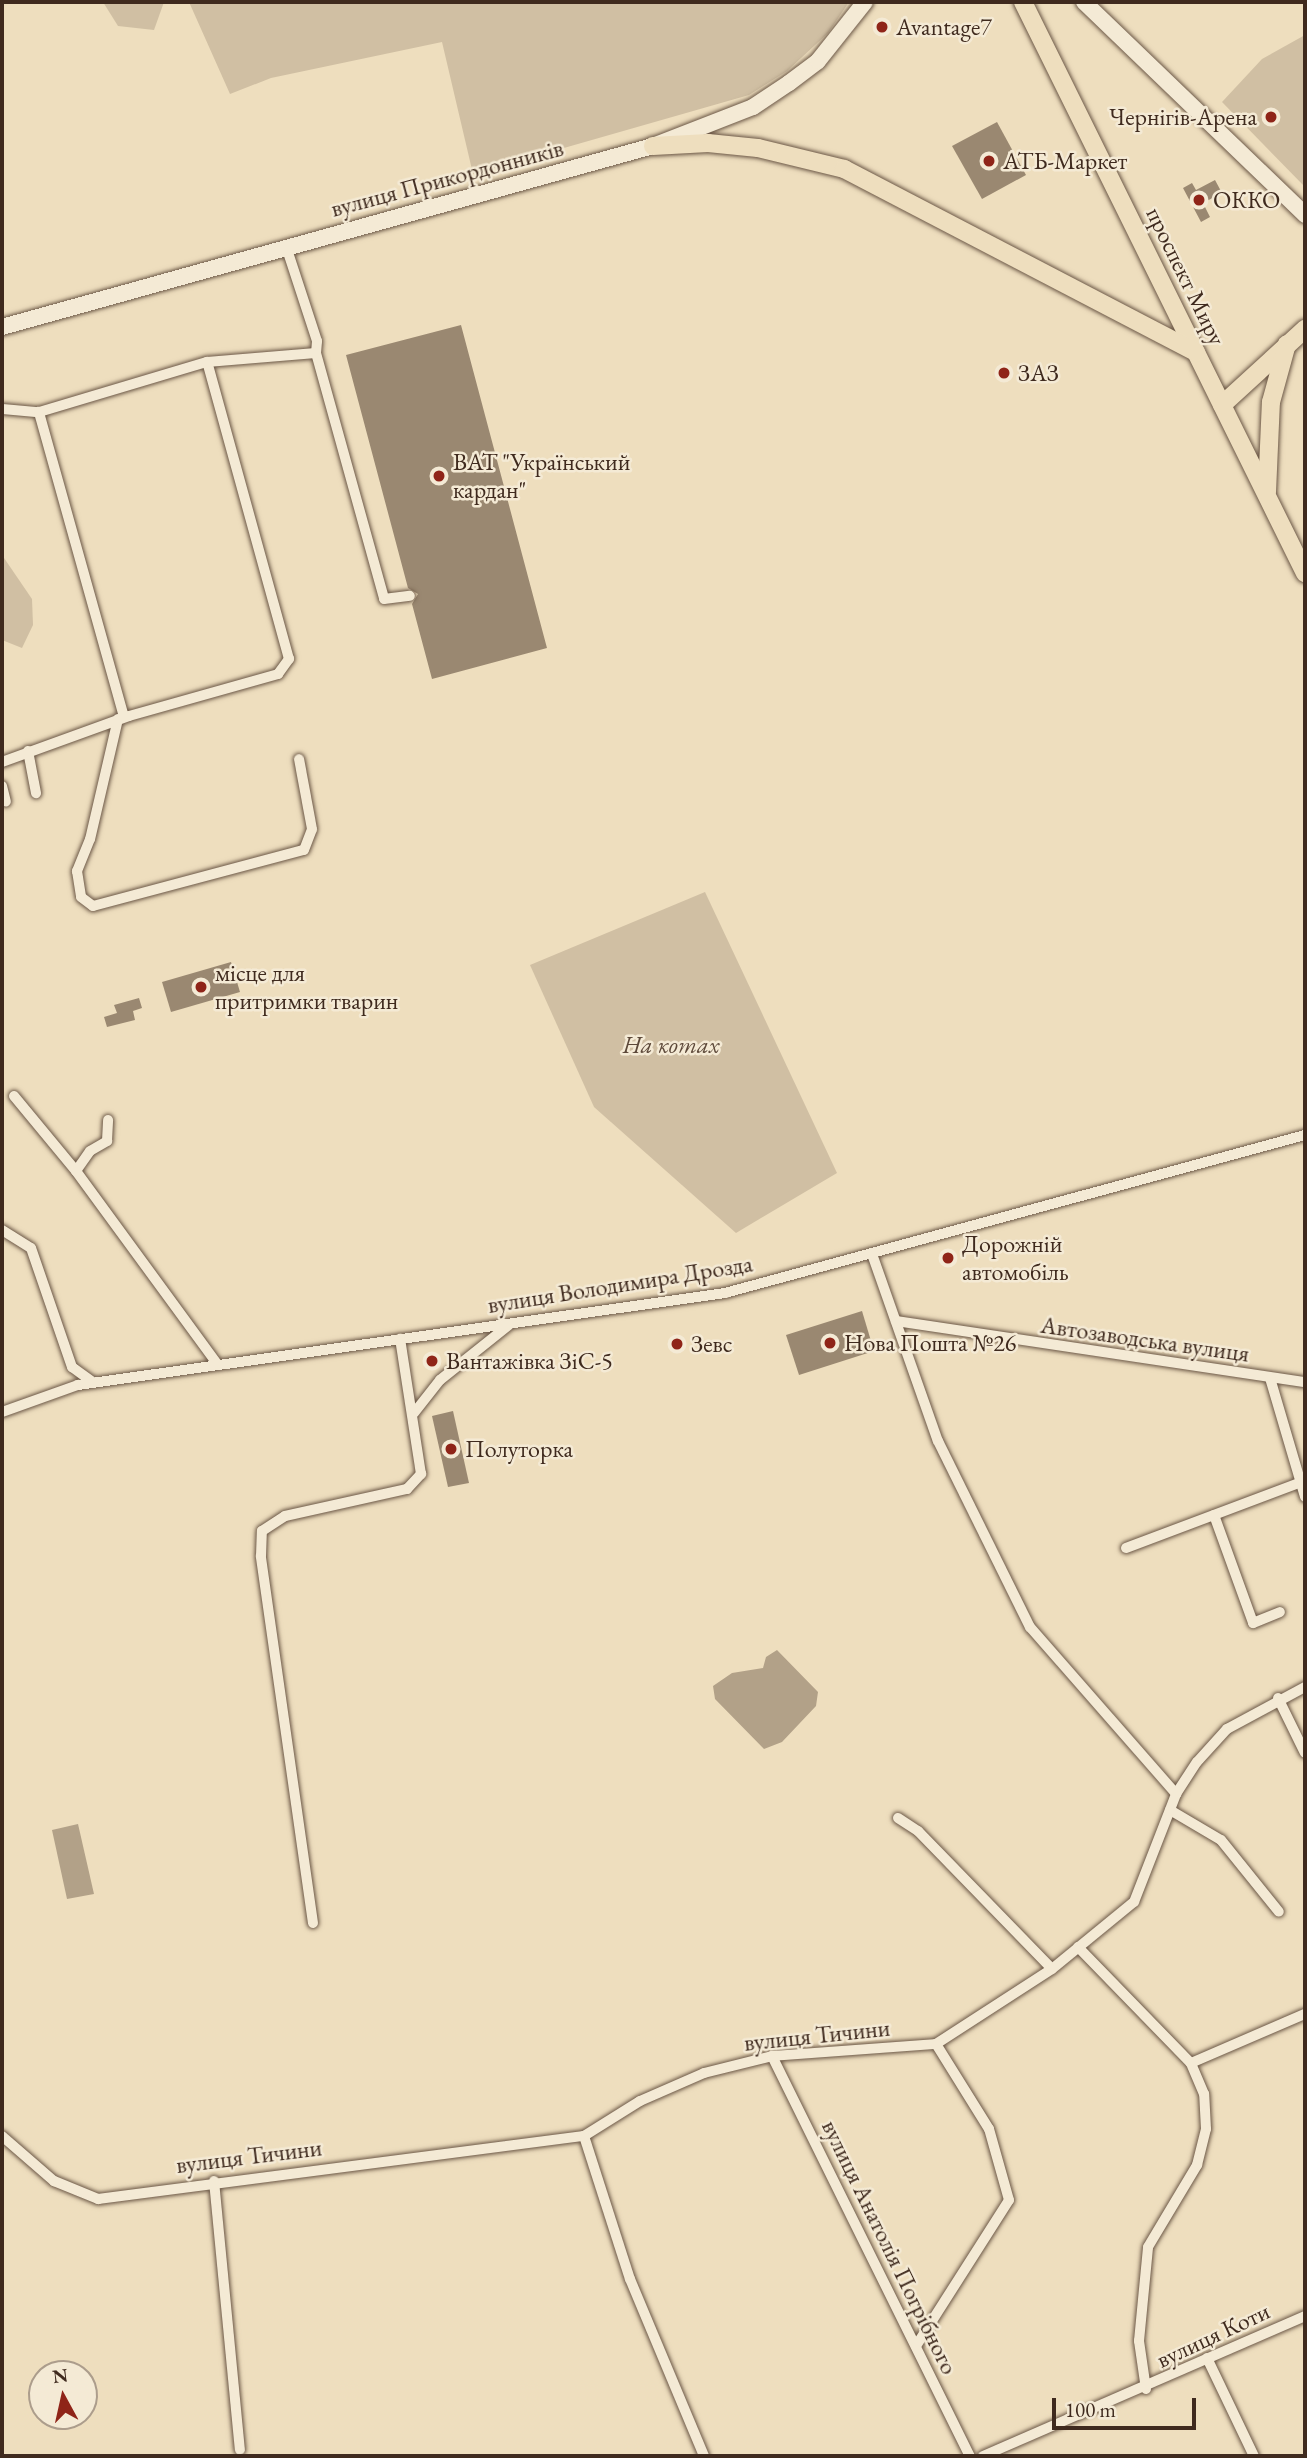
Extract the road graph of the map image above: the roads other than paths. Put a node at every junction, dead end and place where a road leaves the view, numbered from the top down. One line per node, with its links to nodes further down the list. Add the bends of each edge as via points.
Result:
1 (865, 2): 4 (street, вулиця Прикордонників, via 818,61 789,83 753,107)
2 (1023, 2): 10 (main road, проспект Миру)
3 (1084, 2): 5 (street)
4 (653, 146): 6 (street, вулиця Прикордонників); 10 (main road, via 708,143 758,148 844,169)
5 (1305, 215)
6 (286, 246): 7 (street, вулиця Прикордонників); 11 (street, via 317,341)
7 (2, 327)
8 (1305, 329): 9 (main road)
9 (1287, 344): 13 (main road); 16 (main road, via 1271,402)
10 (1196, 352): 13 (main road, проспект Миру)
11 (316, 353): 12 (street); 18 (street, via 384,599)
12 (207, 362): 15 (street); 19 (street, via 218,424 289,659 278,674)
13 (1222, 405): 16 (main road, проспект Миру)
14 (2, 409): 15 (street)
15 (39, 412): 19 (street)
16 (1267, 496): 17 (main road, проспект Миру)
17 (1305, 573)
18 (410, 596)
19 (121, 718): 20 (street); 21 (street, via 90,839 77,871 81,897 93,906 304,850 312,829)
20 (28, 751): 22 (street); 24 (street)
21 (299, 759)
22 (2, 762)
23 (2, 786): 25 (street)
24 (36, 793)
25 (6, 802)
26 (14, 1096): 29 (street)
27 (108, 1120): 29 (street, via 107,1141 90,1151)
28 (1305, 1135): 31 (street, вулиця Володимира Дрозда)
29 (76, 1171): 35 (street)
30 (2, 1230): 36 (street, via 31,1248)
31 (872, 1254): 32 (street); 33 (street, вулиця Володимира Дрозда, via 725,1293)
32 (896, 1321): 37 (street, Автозаводська вулиця); 51 (street, via 938,1441 1030,1627)
33 (511, 1324): 34 (street, вулиця Володимира Дрозда); 42 (street, via 440,1380)
34 (400, 1339): 35 (street, вулиця Володимира Дрозда); 42 (street)
35 (218, 1365): 38 (street, вулиця Володимира Дрозда)
36 (72, 1367): 38 (street); 40 (street)
37 (1270, 1378): 39 (street, Автозаводська вулиця); 43 (street)
38 (93, 1382): 40 (street, вулиця Володимира Дрозда)
39 (1305, 1382)
40 (64, 1390): 41 (street, вулиця Володимира Дрозда)
41 (2, 1412)
42 (414, 1413): 55 (street, via 421,1474 407,1489 285,1516 262,1531)
43 (1299, 1483): 44 (street); 45 (street)
44 (1305, 1497)
45 (1214, 1516): 46 (street); 47 (street, via 1253,1623)
46 (1126, 1548)
47 (1280, 1612)
48 (1305, 1686): 49 (street, вулиця Тичини)
49 (1278, 1698): 50 (street); 51 (street, вулиця Тичини, via 1227,1730)
50 (1305, 1754)
51 (1176, 1794): 52 (street, вулиця Тичини)
52 (1170, 1811): 54 (street, via 1221,1840); 56 (street, вулиця Тичини, via 1134,1902)
53 (898, 1818): 57 (street, via 918,1831)
54 (1279, 1912)
55 (313, 1923)
56 (1078, 1947): 57 (street, вулиця Тичини); 61 (street)
57 (1052, 1969): 59 (street, вулиця Тичини)
58 (1305, 2014): 61 (street)
59 (936, 2044): 60 (street, вулиця Тичини); 66 (street, via 989,2129 1009,2200)
60 (772, 2056): 63 (street, вулиця Тичини, via 704,2073 640,2101); 66 (street, вулиця Анатолія Погрібного)
61 (1191, 2063): 68 (street, via 1204,2094 1206,2129 1197,2165 1148,2247 1139,2341)
62 (2, 2136): 64 (street, вулиця Тичини, via 54,2181 98,2199)
63 (584, 2136): 64 (street, вулиця Тичини); 70 (street, via 630,2279)
64 (214, 2181): 69 (street)
65 (1305, 2316): 67 (street, вулиця Коти)
66 (916, 2346): 71 (street, вулиця Анатолія Погрібного)
67 (1207, 2358): 68 (street, вулиця Коти); 73 (street)
68 (1146, 2389): 72 (street, вулиця Коти)
69 (240, 2450)
70 (704, 2456)
71 (970, 2456)
72 (983, 2456)
73 (1254, 2456)

